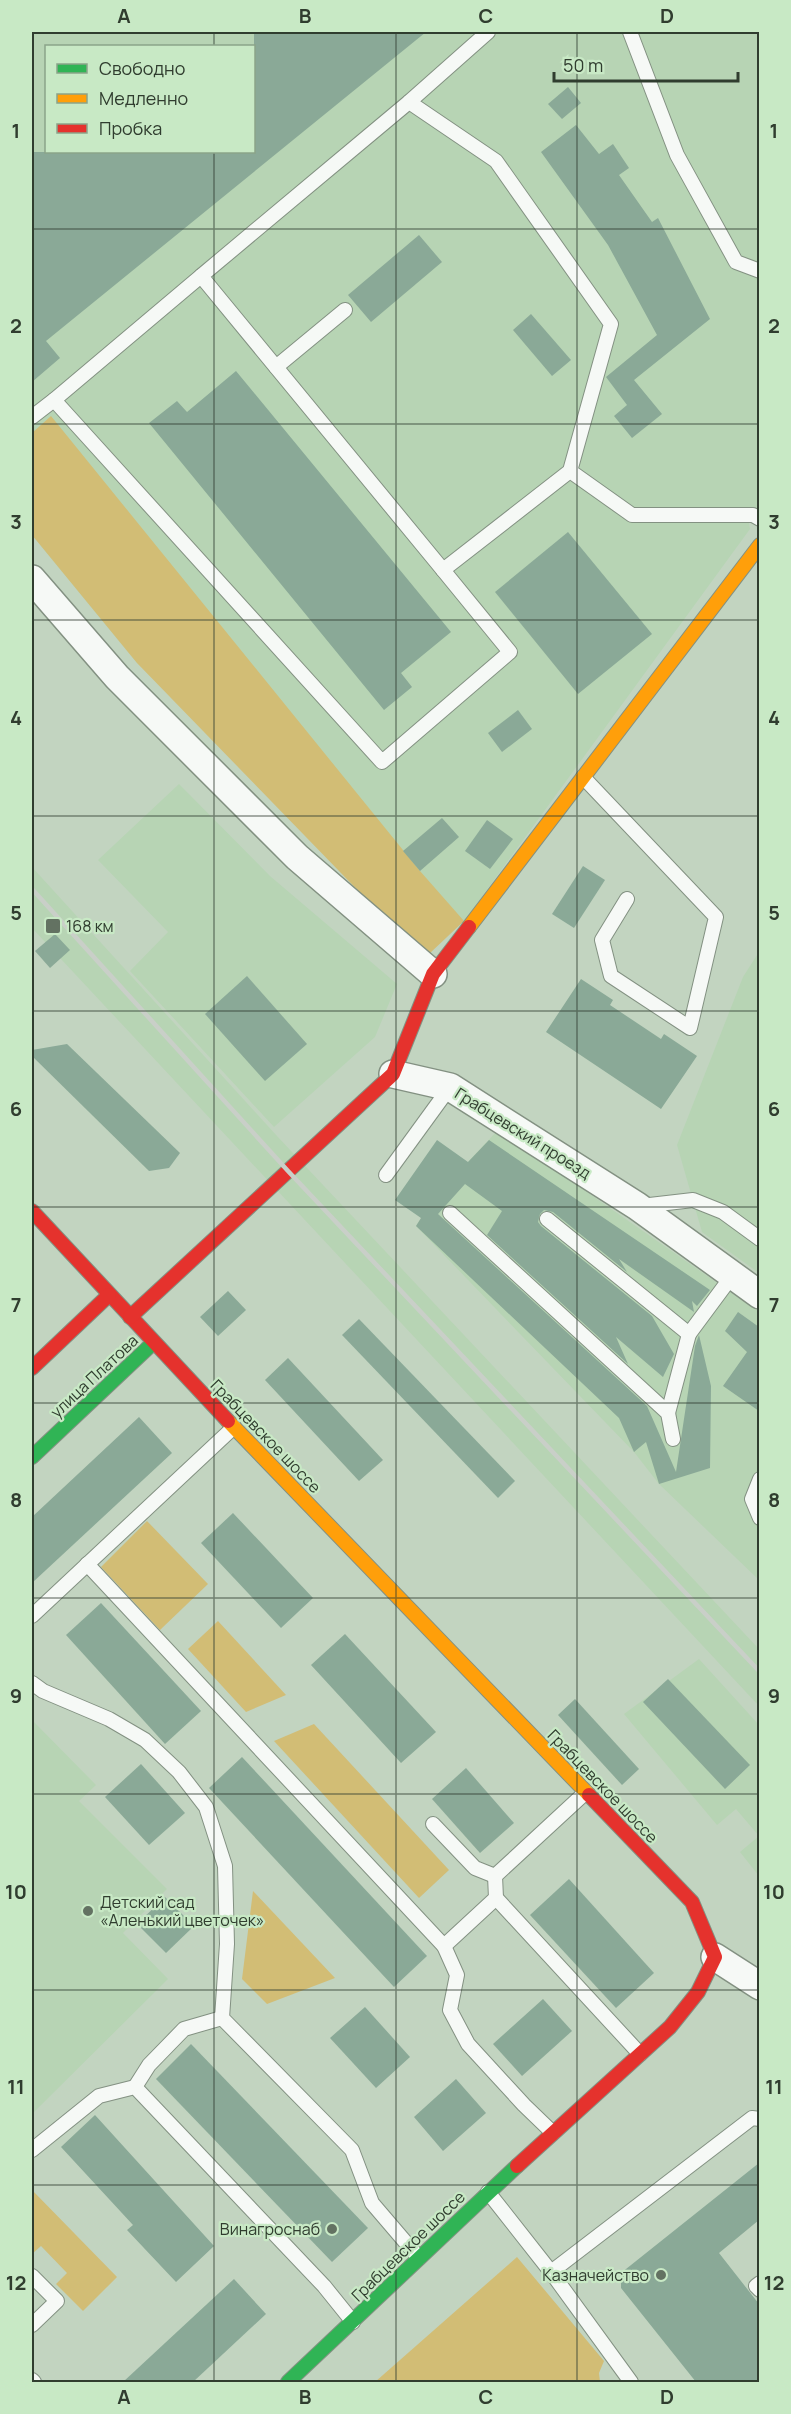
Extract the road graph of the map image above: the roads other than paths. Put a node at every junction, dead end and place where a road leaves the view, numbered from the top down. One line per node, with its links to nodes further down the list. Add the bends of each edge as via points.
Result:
1 (488, 32): 3 (lane)
2 (630, 32): 4 (lane, via 677,155 736,262)
3 (409, 102): 5 (lane); 10 (lane, via 496,160 611,324)
4 (759, 271)
5 (201, 276): 7 (lane); 8 (lane)
6 (345, 310): 7 (lane)
7 (276, 367): 13 (lane)
8 (54, 400): 9 (lane); 13 (lane, via 382,762 510,652)
9 (32, 417)
10 (570, 471): 11 (lane, via 632,514 753,515); 13 (lane)
11 (759, 519)
12 (759, 545): 15 (main road)
13 (443, 570)
14 (32, 579): 17 (street, via 117,677 297,857)
15 (583, 777): 16 (lane, via 716,917 690,1028 612,976 602,940); 17 (main road)
16 (627, 899)
17 (433, 974): 18 (main road)
18 (393, 1074): 19 (street, Грабцевский проезд); 29 (main road)
19 (450, 1087): 20 (lane); 21 (street, Грабцевский проезд)
20 (386, 1175)
21 (637, 1206): 25 (lane, via 693,1200 723,1212); 26 (street, Грабцевский проезд)
22 (32, 1211): 27 (main road, Грабцевское шоссе)
23 (450, 1213): 33 (lane)
24 (547, 1219): 30 (lane)
25 (759, 1239)
26 (732, 1276): 28 (street, Грабцевский проезд); 30 (lane)
27 (109, 1295): 29 (main road, Грабцевское шоссе); 32 (main road)
28 (759, 1295)
29 (130, 1317): 31 (main road, Грабцевское шоссе)
30 (689, 1334): 33 (lane)
31 (153, 1343): 34 (main road, Грабцевское шоссе); 36 (main road, улица Платова)
32 (32, 1368)
33 (668, 1413): 35 (lane)
34 (234, 1427): 39 (lane); 42 (main road, Грабцевское шоссе)
35 (673, 1439)
36 (32, 1457)
37 (759, 1479): 38 (lane, via 752,1499)
38 (759, 1518)
39 (87, 1564): 40 (lane); 46 (lane)
40 (32, 1616)
41 (32, 1683): 49 (lane, via 145,1740 179,1772 206,1807 225,1866 227,1944)
42 (586, 1792): 44 (lane); 47 (main road, Грабцевское шоссе, via 692,1902)
43 (433, 1824): 44 (lane, via 475,1868)
44 (495, 1876): 45 (lane)
45 (495, 1898): 46 (lane); 50 (lane)
46 (444, 1946): 53 (lane, via 457,1976 450,2010 468,2044)
47 (716, 1957): 48 (street); 50 (main road, Грабцевское шоссе, via 698,1992 670,2027)
48 (759, 1986)
49 (222, 2018): 51 (lane, via 184,2029 149,2065); 56 (lane, via 352,2150 372,2203)
50 (640, 2054): 53 (main road, Грабцевское шоссе)
51 (135, 2087): 54 (lane, via 99,2096); 61 (lane, via 324,2286)
52 (759, 2119): 57 (lane, via 752,2118)
53 (553, 2133): 55 (main road, Грабцевское шоссе)
54 (32, 2150)
55 (488, 2192): 56 (main road, Грабцевское шоссе); 57 (lane)
56 (419, 2258): 61 (main road, Грабцевское шоссе)
57 (551, 2272): 64 (lane)
58 (32, 2276): 62 (lane, via 57,2301)
59 (759, 2283): 60 (lane)
60 (759, 2290)
61 (353, 2322): 63 (main road, Грабцевское шоссе)
62 (32, 2325)
63 (288, 2382)
64 (631, 2382)

